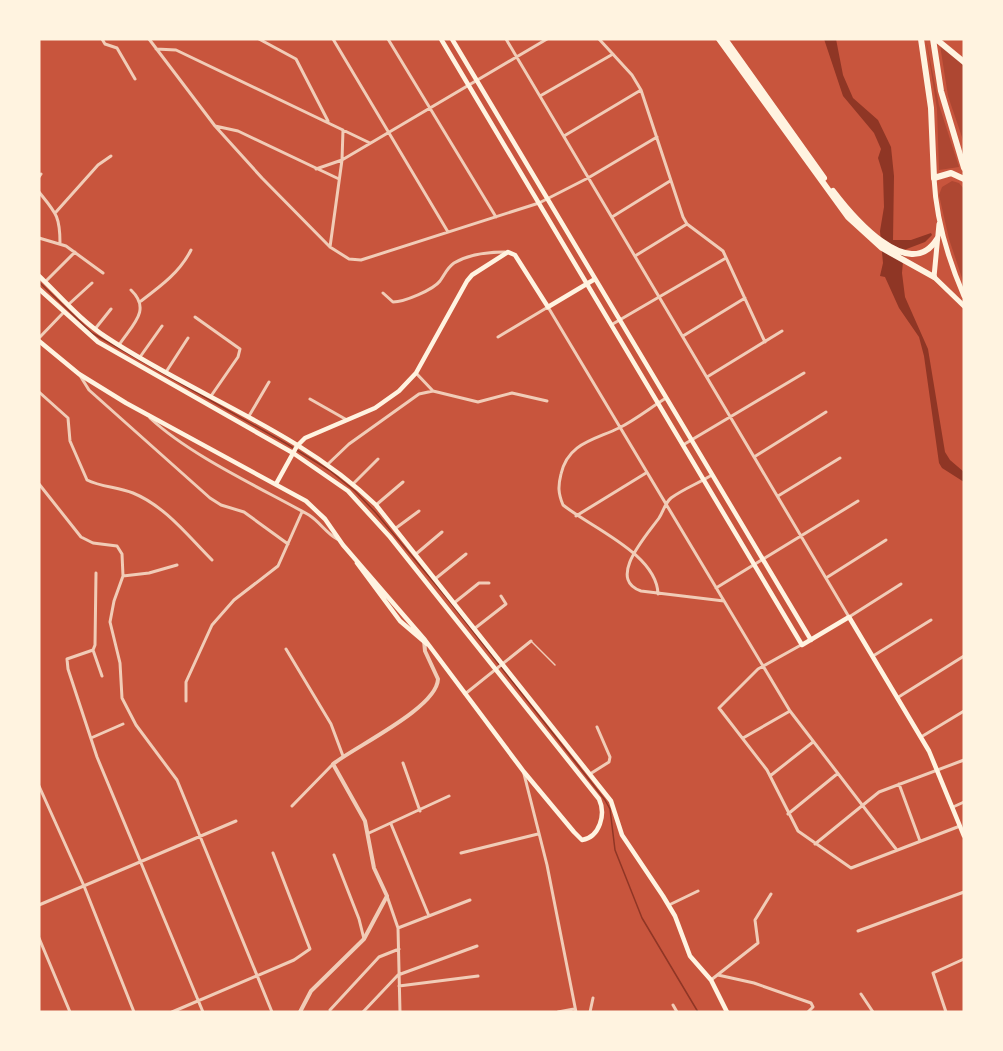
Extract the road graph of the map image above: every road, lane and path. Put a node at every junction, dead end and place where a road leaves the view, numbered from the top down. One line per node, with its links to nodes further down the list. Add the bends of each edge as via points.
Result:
1 (102, 39): 19 (street, via 117,48)
2 (149, 39): 15 (street)
3 (259, 39): 25 (street, via 296,59)
4 (333, 39): 28 (street)
5 (388, 39): 24 (street)
6 (441, 39): 21 (main road)
7 (452, 39): 20 (main road)
8 (506, 39): 17 (street)
9 (547, 39): 17 (street)
10 (599, 39): 16 (street)
11 (719, 39): 59 (highway, via 842,208 882,248)
12 (725, 39): 59 (highway, via 851,214)
13 (921, 39): 37 (highway, via 931,108)
14 (934, 39): 18 (highway); 34 (highway, via 941,91)
15 (156, 49): 25 (street, via 176,50); 26 (street)
16 (613, 54): 22 (street); 23 (street)
17 (516, 56): 20 (street); 23 (street)
18 (964, 62)
19 (135, 79)
20 (476, 80): 21 (street); 42 (main road)
21 (469, 85): 24 (street); 43 (main road)
22 (641, 90): 29 (street); 30 (street)
23 (540, 96): 29 (street)
24 (430, 109): 28 (street); 45 (street)
25 (329, 123): 27 (street)
26 (215, 126): 35 (street, via 238,131); 53 (street)
27 (343, 130): 31 (street); 33 (street)
28 (390, 132): 31 (street); 49 (street)
29 (564, 136): 36 (street)
30 (657, 137): 36 (street); 40 (street)
31 (370, 143): 33 (street)
32 (111, 156): 44 (street)
33 (342, 160): 35 (street); 38 (street)
34 (964, 168)
35 (316, 169): 38 (street)
36 (588, 178): 42 (street); 46 (street)
37 (934, 178): 39 (highway, via 951,173); 47 (highway)
38 (339, 179): 53 (street)
39 (964, 179)
40 (670, 181): 46 (street); 48 (street)
41 (39, 192): 44 (street)
42 (547, 199): 43 (street); 63 (main road)
43 (539, 203): 45 (street); 66 (main road)
44 (56, 212): 52 (street)
45 (496, 217): 49 (street)
46 (612, 217): 57 (street)
47 (939, 220): 51 (highway); 70 (highway)
48 (687, 224): 57 (street); 58 (street, via 717,244)
49 (448, 232): 53 (street, via 362,260 349,259)
50 (39, 238): 52 (street)
51 (937, 239): 59 (highway, via 925,253); 62 (highway)
52 (60, 243): 55 (street)
53 (330, 247)
54 (191, 250): 73 (street, via 173,275)
55 (75, 252): 60 (street); 64 (street)
56 (508, 252): 69 (street, via 459,260 435,286 405,302 393,302); 76 (main road, via 519,258); 93 (main road, via 472,274)
57 (635, 256): 71 (street)
58 (727, 257): 71 (street); 72 (street)
59 (906, 258): 62 (highway)
60 (103, 273)
61 (39, 276): 64 (main road)
62 (934, 277): 75 (highway)
63 (595, 279): 66 (main road); 80 (main road)
64 (45, 282): 74 (main road)
65 (92, 283): 74 (street)
66 (587, 284): 76 (main road); 81 (main road)
67 (39, 289): 78 (main road)
68 (131, 290): 73 (street)
69 (383, 293)
70 (964, 296)
71 (659, 297): 80 (street); 85 (street)
72 (745, 298): 85 (street); 89 (street)
73 (141, 301): 90 (street, via 138,316)
74 (69, 304): 83 (main road)
75 (964, 306)
76 (549, 308): 86 (street); 110 (street)
77 (111, 309): 83 (street)
78 (64, 312): 88 (street); 113 (main road, via 90,337 114,352)
79 (195, 317): 100 (street, via 240,349)
80 (620, 320): 81 (street); 101 (main road)
81 (611, 325): 104 (main road)
82 (162, 326): 91 (street)
83 (95, 330): 90 (main road)
84 (782, 331): 89 (street)
85 (683, 336): 96 (street)
86 (498, 337)
87 (188, 338): 92 (street)
88 (39, 339): 95 (main road)
89 (765, 342): 96 (street)
90 (119, 345): 91 (main road)
91 (140, 357): 92 (main road)
92 (166, 372): 100 (main road)
93 (416, 373): 98 (street); 109 (main road, via 388,401)
94 (804, 373): 107 (street)
95 (79, 374): 105 (main road); 137 (street, via 89,390 210,498 244,512)
96 (707, 377): 107 (street)
97 (269, 382): 108 (street)
98 (433, 391): 103 (street, via 478,402 512,393); 117 (street, via 409,398)
99 (39, 392): 141 (street, via 68,418 70,441 87,480 118,487 151,502 181,525)
100 (211, 396): 108 (main road)
101 (666, 398): 104 (street); 111 (main road)
102 (310, 399): 109 (street)
103 (547, 401)
104 (658, 403): 110 (street); 112 (main road)
105 (143, 412): 123 (main road); 130 (street, via 160,428)
106 (826, 412): 114 (street)
107 (731, 417): 111 (street); 114 (street)
108 (248, 418): 113 (main road)
109 (347, 420): 113 (main road, via 316,432)
110 (620, 427): 118 (street); 131 (street, via 583,443 566,458 558,495)
111 (692, 440): 112 (street); 119 (main road)
112 (683, 446): 120 (main road)
113 (296, 449): 117 (main road); 123 (main road); 170 (main road, via 373,516)
114 (754, 457): 125 (street)
115 (840, 458): 125 (street)
116 (378, 459): 124 (street)
117 (328, 464): 124 (main road)
118 (646, 473): 128 (street); 131 (street)
119 (712, 475): 120 (street); 142 (main road)
120 (704, 480): 128 (street); 144 (main road)
121 (403, 482): 127 (street)
122 (39, 484): 146 (street, via 81,537 117,546 122,554)
123 (276, 484): 135 (main road, via 306,501)
124 (353, 484): 127 (main road)
125 (778, 496): 134 (street)
126 (858, 501): 134 (street)
127 (376, 505): 132 (main road)
128 (666, 505): 140 (street); 151 (street)
129 (419, 511): 132 (street)
130 (302, 512): 135 (street); 137 (street)
131 (576, 516): 140 (street)
132 (396, 528): 138 (main road)
133 (442, 532): 138 (street)
134 (801, 536): 142 (street); 147 (street)
135 (339, 540): 161 (main road, via 400,621)
136 (886, 540): 147 (street)
137 (288, 544): 174 (street, via 278,566 234,600 212,625 186,682)
138 (416, 554): 148 (main road)
139 (466, 554): 148 (street)
140 (634, 554): 152 (street, via 655,580); 152 (street, via 627,570 630,586)
141 (212, 560)
142 (763, 560): 144 (street); 159 (main road)
143 (177, 565): 146 (street)
144 (754, 565): 151 (street); 162 (main road)
145 (96, 573): 164 (street)
146 (123, 576): 206 (street, via 110,622 120,663 122,699 136,725 177,780)
147 (826, 578): 156 (street)
148 (435, 579): 155 (main road)
149 (489, 583): 155 (street, via 482,581)
150 (901, 585): 156 (street)
151 (716, 588): 154 (street)
152 (658, 594): 154 (street)
153 (501, 596): 158 (street, via 506,604)
154 (724, 601): 169 (street)
155 (454, 603): 158 (main road)
156 (849, 616): 159 (main road); 165 (main road)
157 (931, 620): 165 (street)
158 (474, 629): 167 (main road)
159 (811, 639): 162 (main road)
160 (531, 641): 167 (street); 168 (lane)
161 (425, 642): 172 (main road); 183 (street, via 438,679 435,692)
162 (802, 645): 169 (street)
163 (286, 649): 183 (street, via 331,724)
164 (93, 650): 171 (street); 179 (street, via 67,659)
165 (873, 656): 173 (main road)
166 (964, 656): 173 (street)
167 (502, 664): 170 (street); 189 (main road)
168 (555, 665)
169 (762, 666): 175 (street); 180 (street, via 719,708)
170 (495, 669): 172 (street); 188 (main road, via 599,800 602,816 592,835 586,840 579,838)
171 (102, 676)
172 (465, 694): 188 (main road)
173 (897, 698): 181 (main road)
174 (186, 701)
175 (790, 711): 180 (street); 182 (street)
176 (964, 711): 181 (street)
177 (123, 724): 179 (street)
178 (597, 727): 189 (street, via 610,756 609,762)
179 (91, 738): 214 (street)
180 (743, 738): 191 (street)
181 (921, 738): 187 (main road)
182 (813, 742): 190 (street); 191 (street)
183 (343, 756): 186 (street)
184 (964, 760): 187 (street)
185 (403, 763): 199 (street)
186 (333, 764): 197 (street); 204 (street)
187 (938, 770): 192 (street); 198 (main road)
188 (524, 772): 205 (street)
189 (590, 774): 222 (main road, via 611,801 622,834)
190 (837, 774): 196 (street); 200 (street)
191 (770, 776): 200 (street)
192 (899, 784): 196 (street); 208 (street)
193 (39, 786): 215 (street)
194 (449, 796): 199 (street)
195 (964, 802): 198 (street)
196 (862, 805): 209 (street); 210 (street)
197 (292, 806)
198 (953, 807): 203 (main road)
199 (420, 811): 202 (street)
200 (788, 814): 209 (street, via 798,831)
201 (236, 821): 206 (street)
202 (392, 824): 204 (street); 223 (street)
203 (960, 826): 207 (main road); 208 (street)
204 (369, 833): 219 (street, via 372,861)
205 (538, 834): 212 (street); 242 (street, via 552,885)
206 (200, 836): 214 (street); 233 (street)
207 (964, 836)
208 (920, 841): 210 (street)
209 (815, 844): 210 (street, via 848,867)
210 (896, 849)
211 (273, 853): 233 (street, via 310,949)
212 (461, 853)
213 (334, 855): 227 (street)
214 (140, 861): 215 (street); 239 (street)
215 (84, 886): 221 (street); 244 (street)
216 (698, 891): 222 (street)
217 (964, 892): 225 (street)
218 (771, 894): 232 (street, via 754,920 758,943)
219 (387, 896): 224 (street); 227 (street)
220 (470, 900): 223 (street)
221 (39, 905)
222 (669, 905): 235 (main road, via 690,956)
223 (429, 916): 224 (street)
224 (398, 928): 229 (street)
225 (858, 931)
226 (39, 938): 243 (street)
227 (364, 939): 248 (street, via 311,991)
228 (477, 946): 231 (street)
229 (400, 949): 231 (street); 241 (street, via 379,957)
230 (964, 959): 257 (street, via 932,975)
231 (398, 975): 236 (street); 249 (street)
232 (717, 975): 235 (street); 255 (street, via 754,982 811,1003 813,1007)
233 (257, 976): 239 (street); 247 (street)
234 (478, 976): 236 (street)
235 (711, 980): 254 (main road)
236 (399, 986): 250 (street)
237 (861, 994): 256 (street)
238 (592, 998): 252 (street)
239 (198, 1000): 245 (street); 246 (street)
240 (673, 1005): 253 (street)
241 (330, 1010)
242 (575, 1010): 251 (street)
243 (70, 1012)
244 (134, 1012)
245 (172, 1012)
246 (203, 1012)
247 (272, 1012)
248 (300, 1012)
249 (363, 1012)
250 (400, 1012)
251 (558, 1012)
252 (590, 1012)
253 (677, 1012)
254 (727, 1012)
255 (808, 1012)
256 (873, 1012)
257 (946, 1012)

